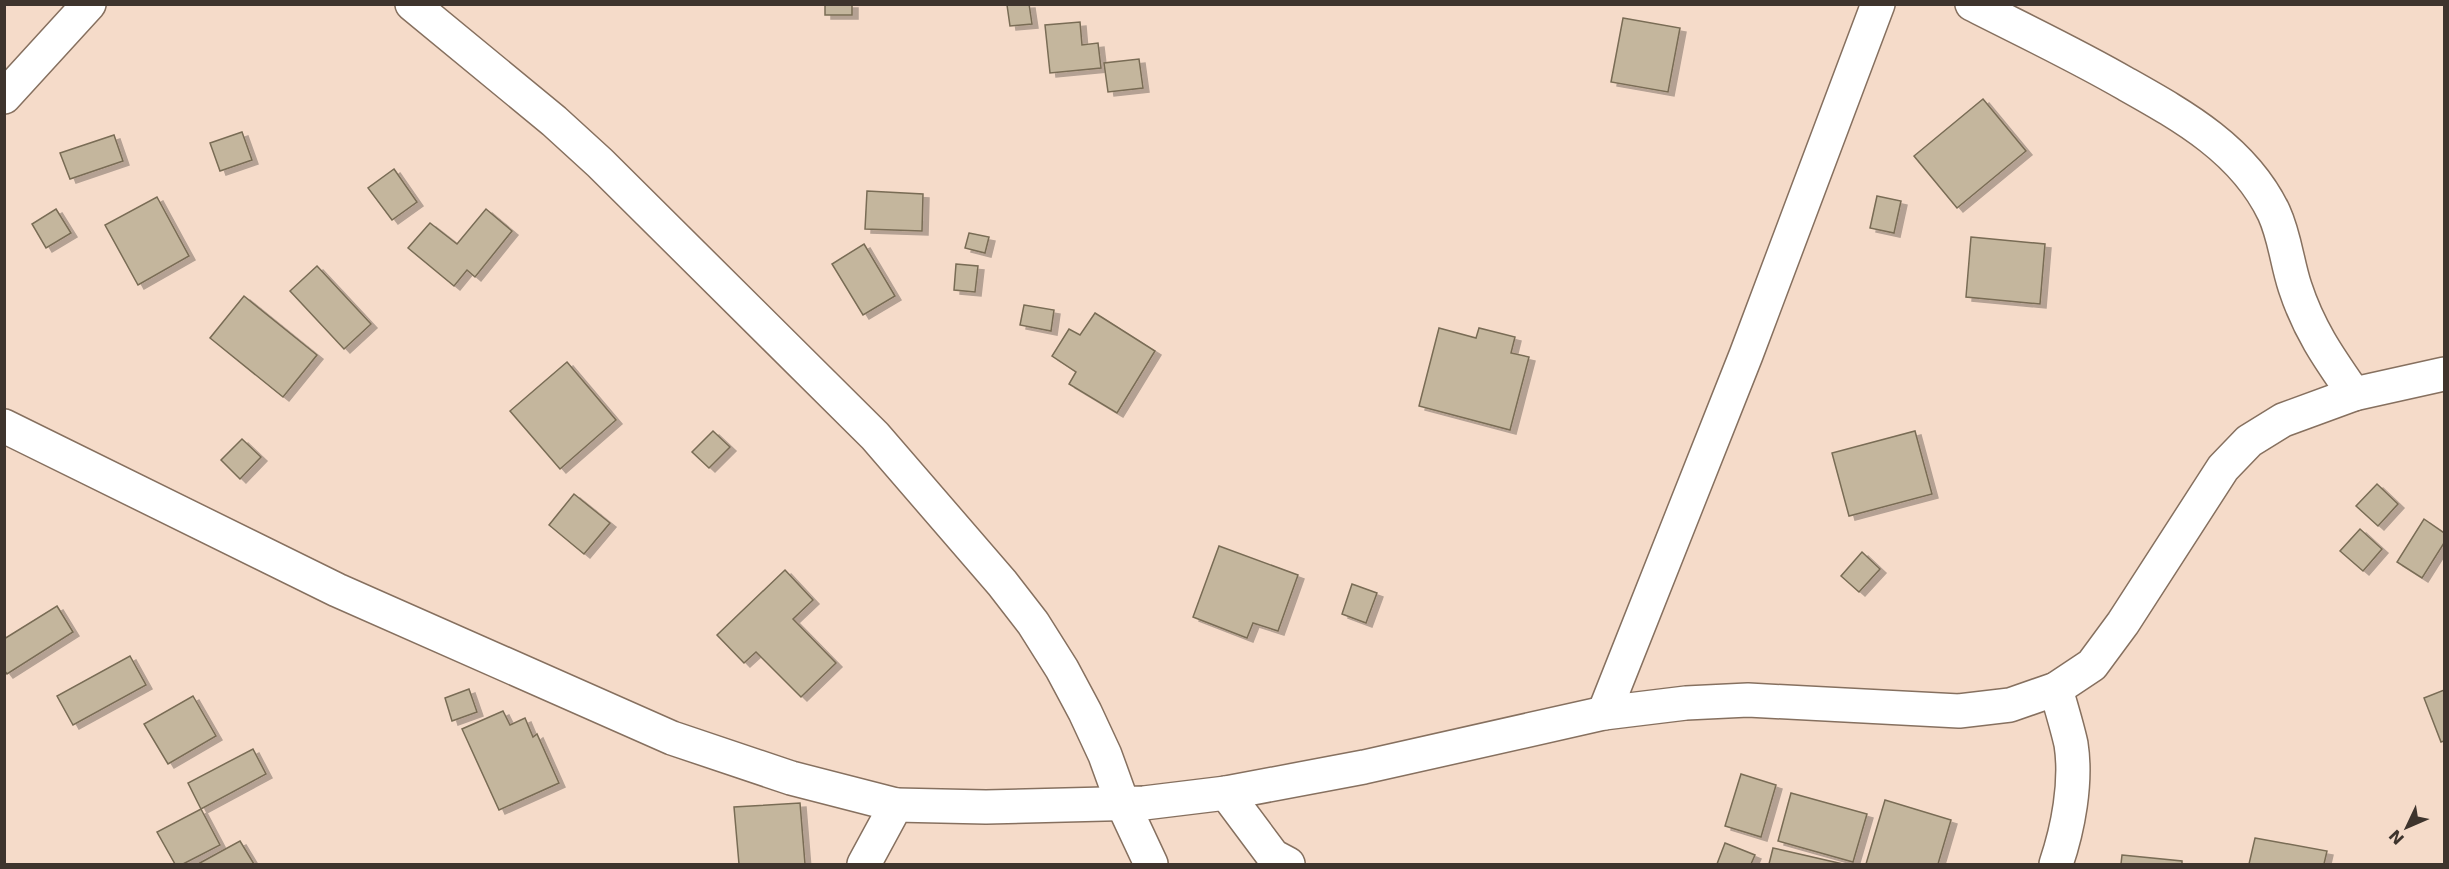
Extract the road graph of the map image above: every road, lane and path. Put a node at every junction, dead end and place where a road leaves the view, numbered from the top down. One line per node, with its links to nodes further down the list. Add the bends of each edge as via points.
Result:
1 (89, 4): 5 (street)
2 (412, 4): 12 (street, via 555,121 609,171 875,436 934,502 1033,623 1105,755)
3 (1878, 4): 10 (street, via 1746,355)
4 (1972, 4): 7 (street, via 2173,110 2228,152 2260,189 2274,213 2305,315 2318,343)
5 (4, 97)
6 (2445, 374): 7 (street)
7 (2354, 394): 9 (street, via 2283,420 2249,441 2223,468 2092,665)
8 (4, 426): 13 (street, via 337,590 672,738 790,778)
9 (2056, 689): 10 (street, via 2010,705 1959,711 1748,700 1644,706); 17 (street, via 2071,745 2072,787)
10 (1604, 713): 11 (street, via 1364,767)
11 (1226, 793): 12 (street); 16 (street, via 1273,856)
12 (1122, 802): 13 (street); 15 (street)
13 (896, 806): 14 (street)
14 (864, 864)
15 (1151, 864)
16 (1288, 864)
17 (2056, 864)

